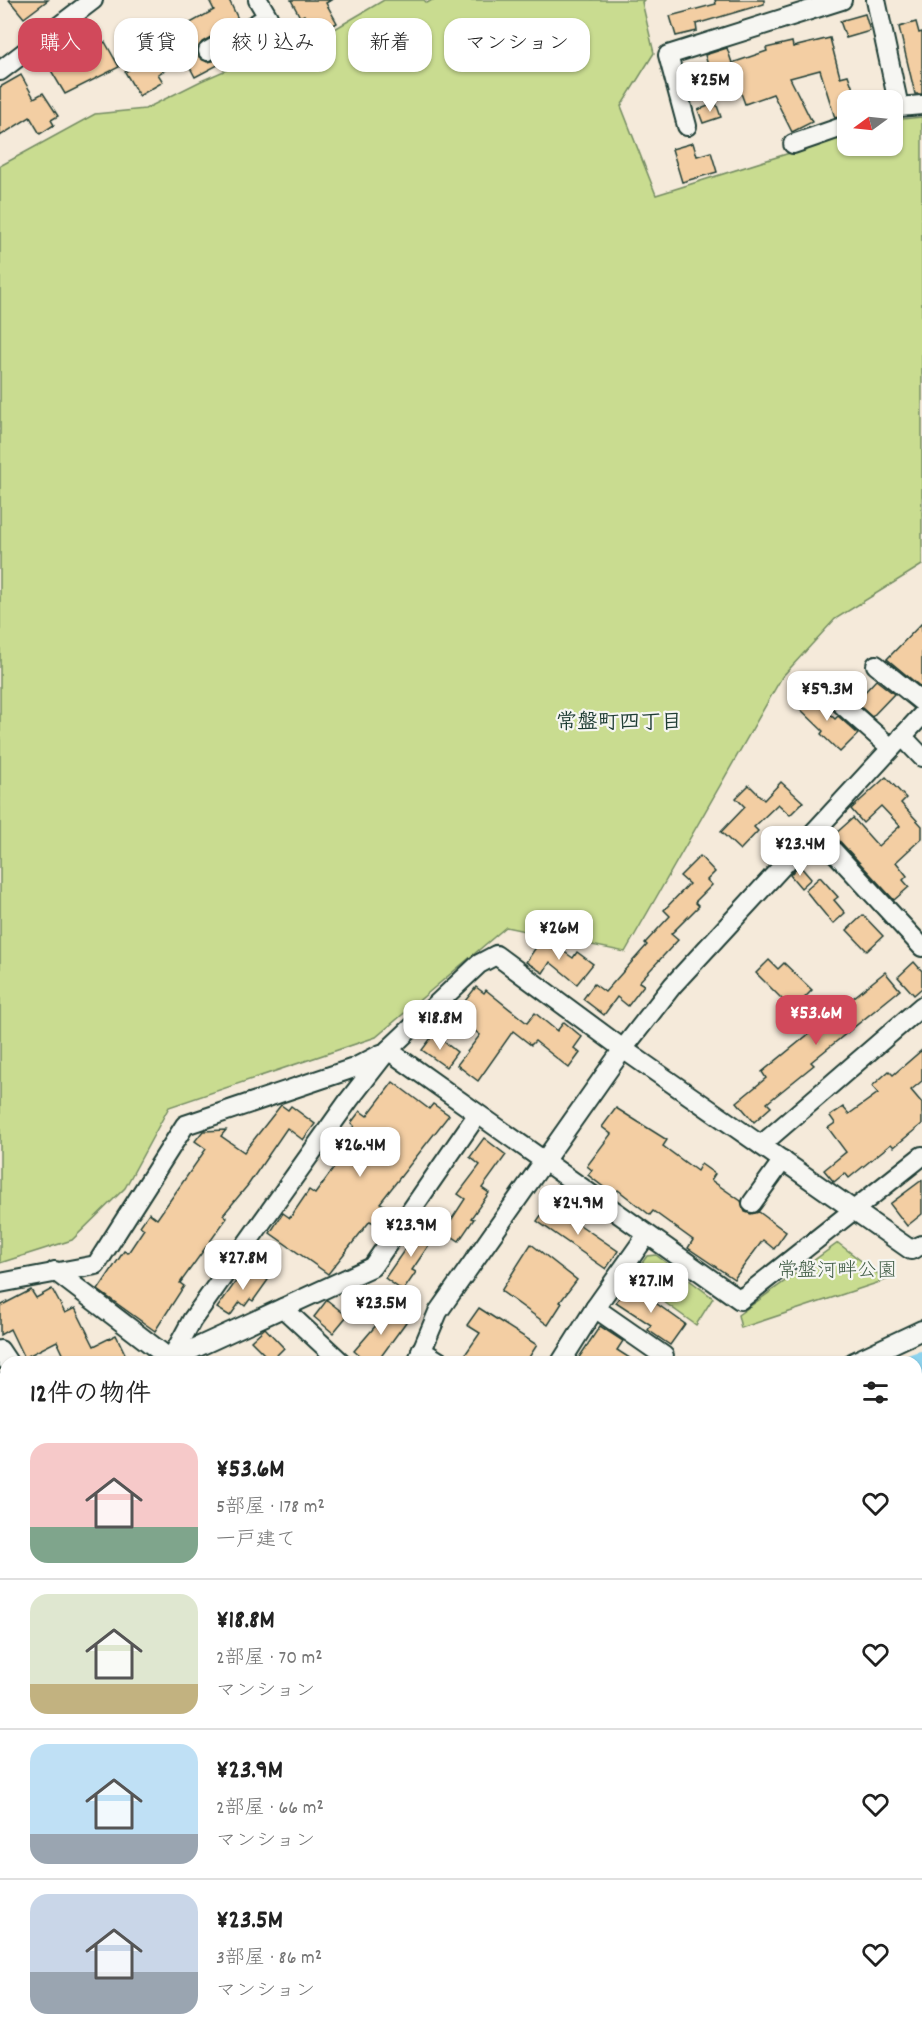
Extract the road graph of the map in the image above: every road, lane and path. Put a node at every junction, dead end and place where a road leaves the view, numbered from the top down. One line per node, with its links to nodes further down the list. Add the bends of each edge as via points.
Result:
1 (258, 0): 5 (street, via 268,17)
2 (842, 0): 10 (street, via 668,55)
3 (876, 0): 7 (street)
4 (83, 3): 6 (street)
5 (208, 51)
6 (0, 72)
7 (893, 90)
8 (922, 105): 9 (street)
9 (903, 107)
10 (687, 126)
11 (837, 129): 12 (street)
12 (793, 144)
13 (876, 665): 15 (street)
14 (838, 701): 17 (street)
15 (922, 702)
16 (922, 715): 17 (street)
17 (896, 742): 18 (street); 19 (street)
18 (922, 757)
19 (815, 831): 20 (street); 22 (street, via 673,985)
20 (922, 947)
21 (922, 1006): 25 (street)
22 (623, 1049): 23 (street, via 496,955 479,964); 25 (street); 28 (street)
23 (388, 1050): 24 (street); 33 (street, via 354,1068 185,1125 96,1265); 39 (street, via 192,1320)
24 (477, 1115): 28 (street); 35 (street, via 372,1267)
25 (761, 1145): 27 (street)
26 (922, 1156): 30 (street)
27 (783, 1160): 29 (street); 30 (street)
28 (542, 1162): 31 (street); 42 (street, via 438,1312)
29 (752, 1203)
30 (855, 1212): 31 (street, via 740,1300); 32 (street, via 911,1250)
31 (646, 1236): 36 (street)
32 (922, 1245)
33 (55, 1271): 34 (street); 38 (street)
34 (0, 1283)
35 (283, 1308): 40 (street); 41 (street)
36 (595, 1308): 43 (street); 44 (street)
37 (922, 1330): 45 (street)
38 (164, 1356)
39 (173, 1356)
40 (181, 1356)
41 (327, 1356)
42 (419, 1356)
43 (565, 1356)
44 (664, 1356)
45 (867, 1356)

